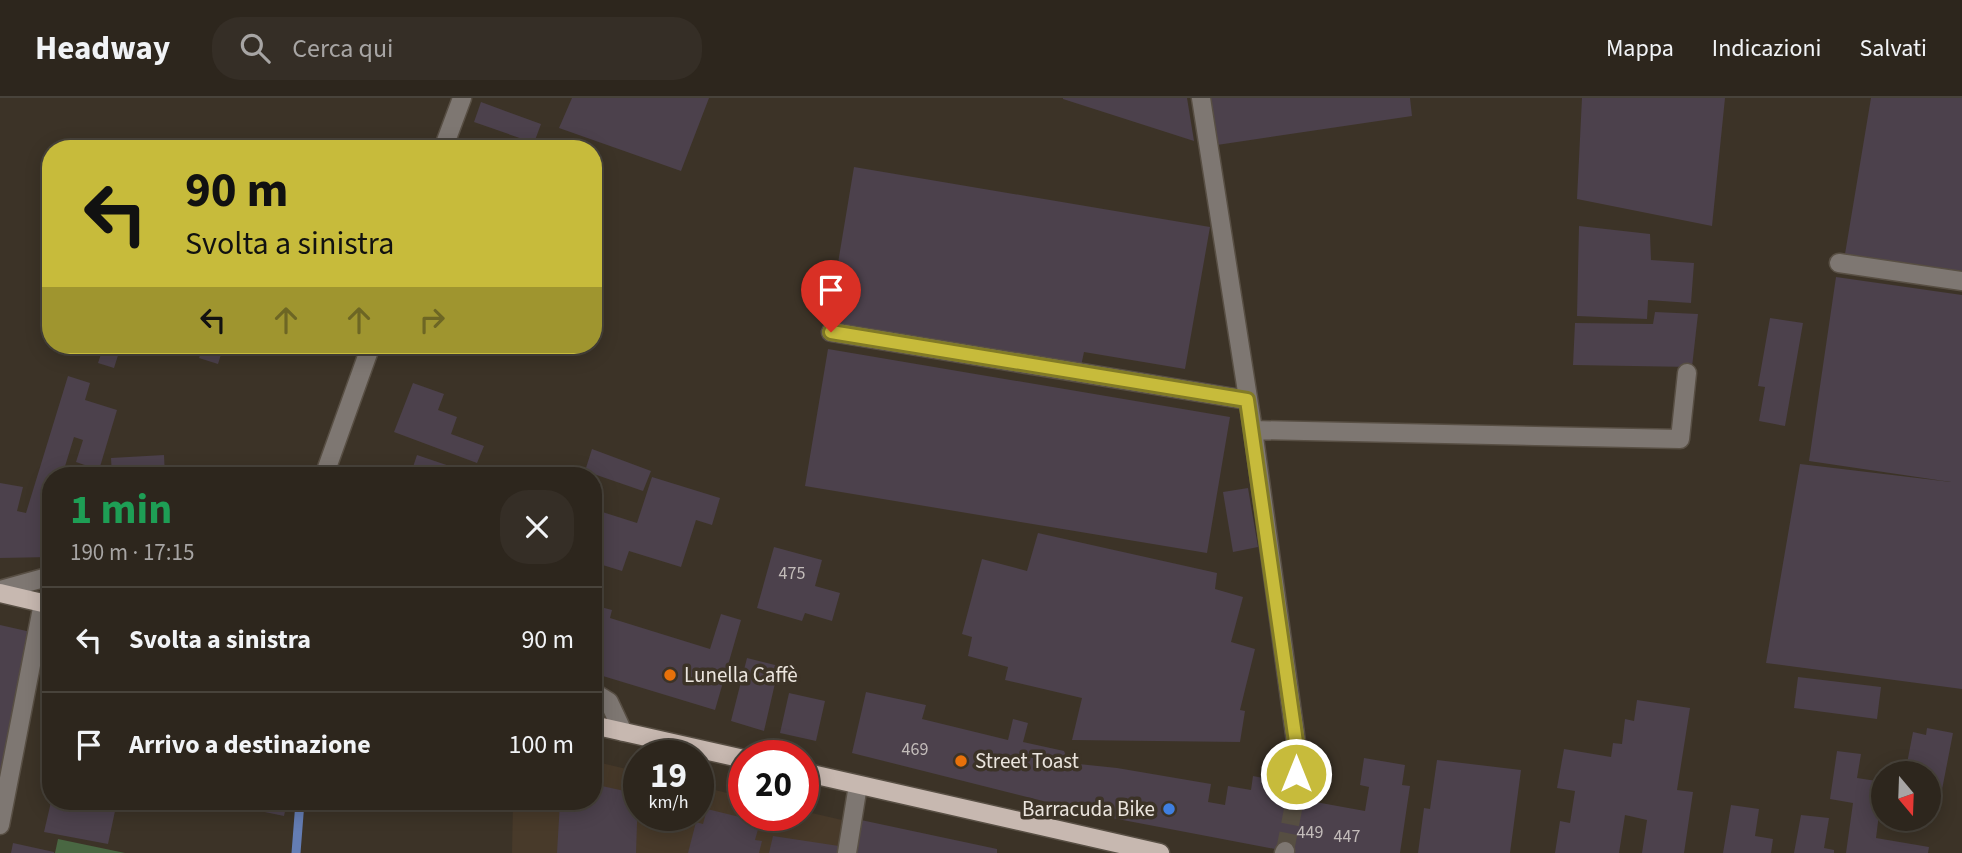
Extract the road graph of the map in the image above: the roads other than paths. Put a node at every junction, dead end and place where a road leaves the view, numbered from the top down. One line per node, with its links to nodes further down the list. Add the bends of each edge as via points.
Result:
1 (462, 98): 3 (street)
2 (1201, 98): 9 (street)
3 (446, 140)
4 (1839, 262): 5 (street)
5 (1962, 281)
6 (831, 332): 9 (street)
7 (369, 354): 11 (street)
8 (1687, 373): 10 (street, via 1680,439)
9 (1247, 400): 10 (street)
10 (1253, 430): 22 (street, via 1297,749)
11 (327, 467)
12 (42, 579): 13 (street)
13 (0, 592): 14 (main road)
14 (42, 603)
15 (42, 628): 23 (street)
16 (602, 698): 18 (street, via 609,702)
17 (602, 727): 18 (main road)
18 (623, 732): 19 (main road)
19 (728, 755)
20 (819, 776): 21 (main road)
21 (858, 785): 24 (street); 25 (main road)
22 (1295, 799)
23 (0, 825)
24 (847, 853)
25 (1160, 853)

